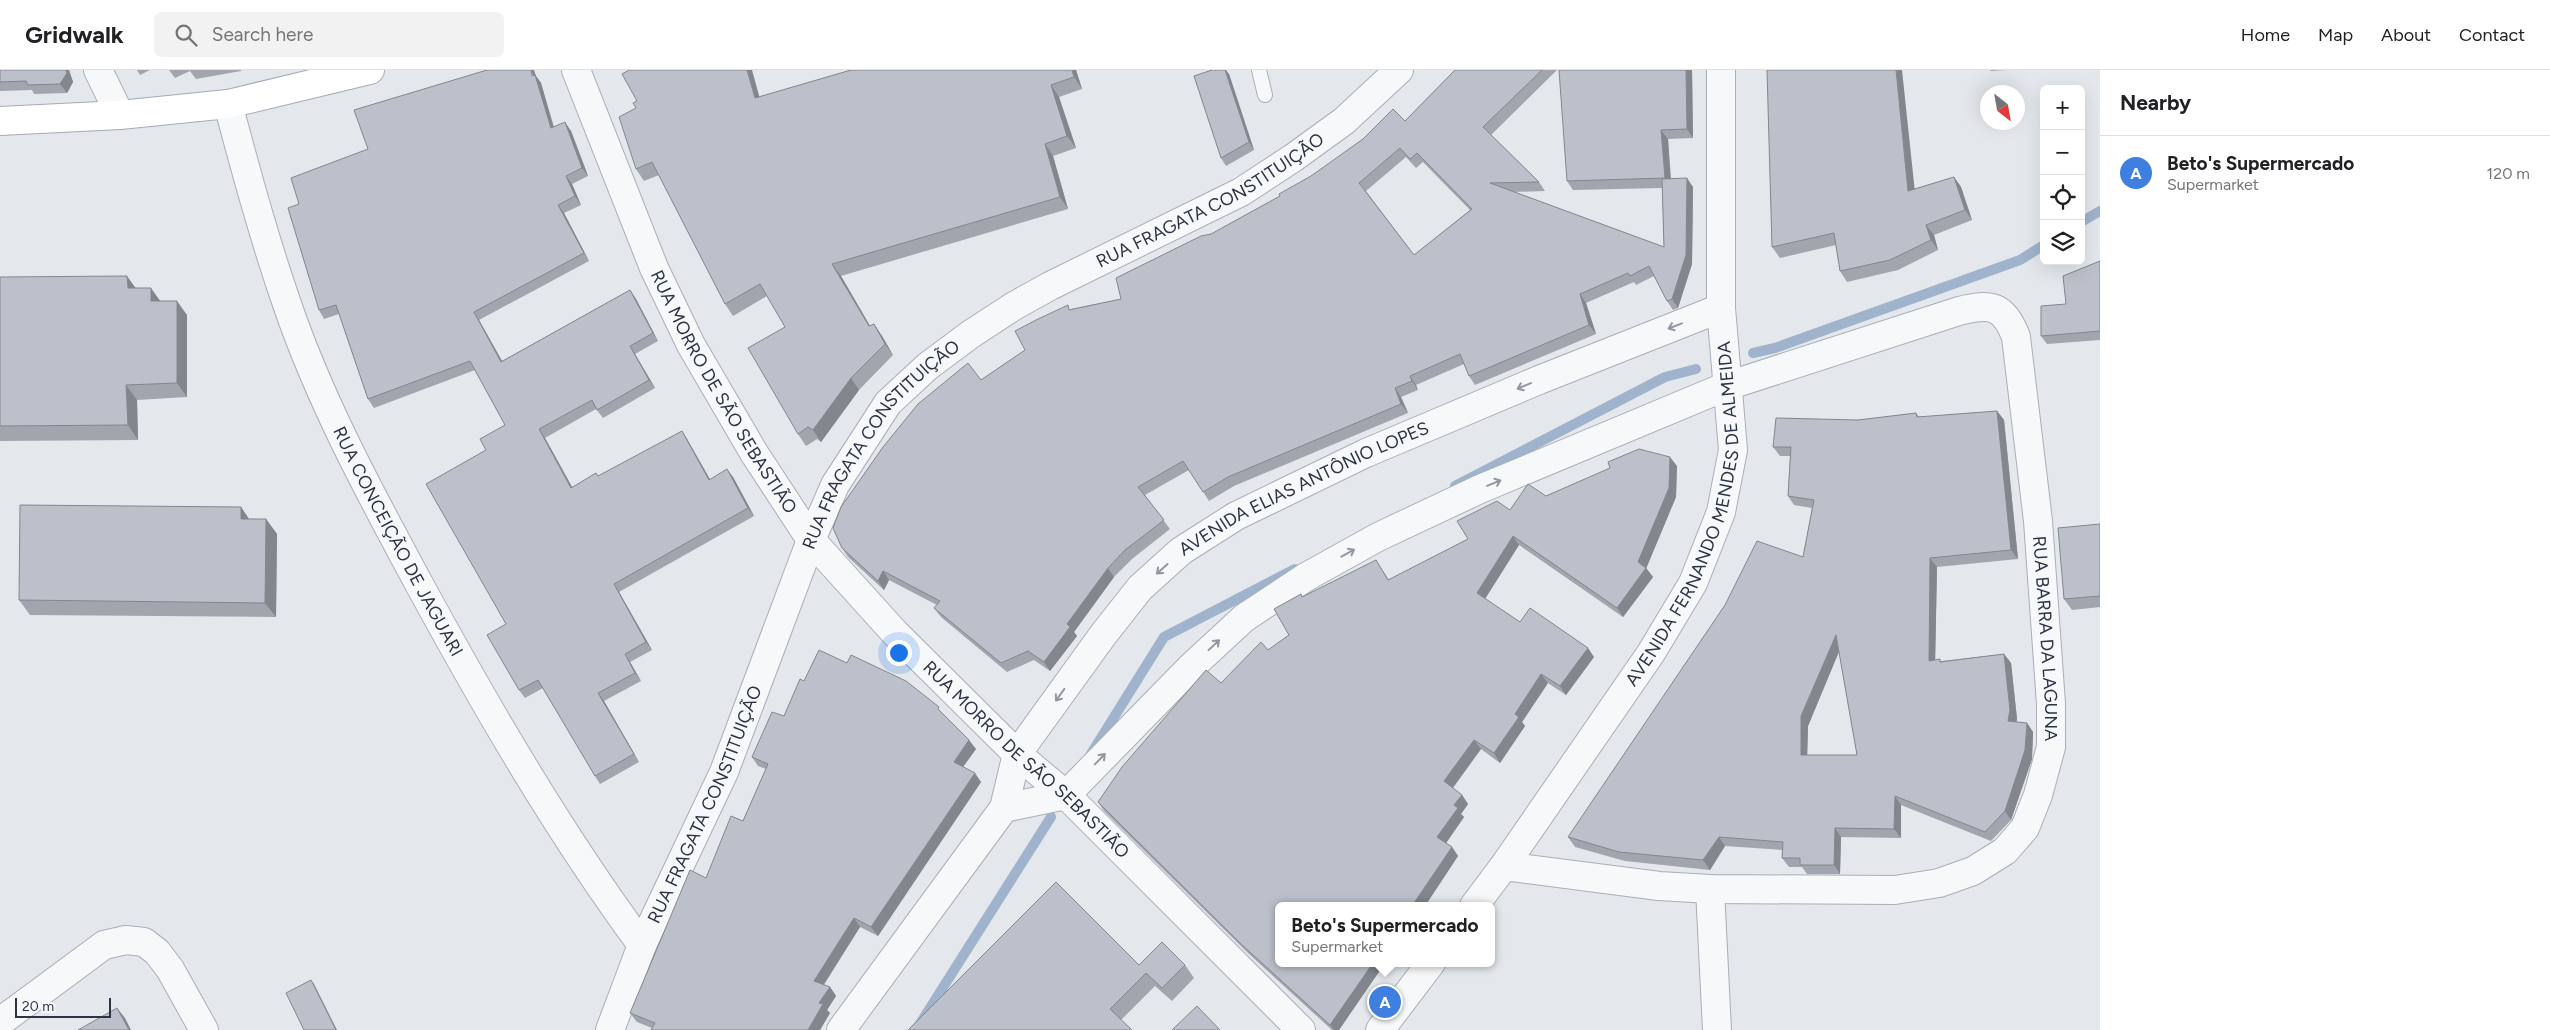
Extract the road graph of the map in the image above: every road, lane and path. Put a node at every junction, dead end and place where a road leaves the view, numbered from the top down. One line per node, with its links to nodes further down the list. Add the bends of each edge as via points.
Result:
1 (98, 70): 9 (street)
2 (370, 70): 8 (main road)
3 (576, 70): 13 (street, RUA MORRO DE SÃO SEBASTIÃO, via 654,268 691,344 754,453)
4 (1259, 70): 7 (lane)
5 (1399, 70): 13 (street, RUA FRAGATA CONSTITUIÇÃO, via 1344,121 1241,192 1050,286 971,334 928,366 888,403 835,485)
6 (1721, 70): 11 (street, AVENIDA FERNANDO MENDES DE ALMEIDA)
7 (1265, 95)
8 (228, 104): 9 (main road); 20 (street, RUA CONCEIÇÃO DE JAGUARI, via 287,305 330,411 392,535 457,653 576,849)
9 (120, 115): 10 (main road)
10 (0, 121)
11 (1721, 308): 12 (street, AVENIDA FERNANDO MENDES DE ALMEIDA); 14 (street, AVENIDA ELIAS ANTÔNIO LOPES, one-way to 14, via 1366,453 1236,516 1181,551 1140,588)
12 (1727, 386): 15 (street, one-way to 12, via 1190,668 1244,618 1306,576 1378,537 1480,489); 17 (street, AVENIDA FERNANDO MENDES DE ALMEIDA, via 1733,450 1721,512 1692,583 1651,653); 18 (street, RUA BARRA DA LAGUNA, via 1959,311 1991,306 2011,323 2016,337 2038,521 2051,747 2025,828 2005,851 1981,866 1939,883 1895,890)
13 (811, 540): 14 (street, RUA MORRO DE SÃO SEBASTIÃO, via 895,633); 20 (street, RUA FRAGATA CONSTITUIÇÃO, via 724,772)
14 (1017, 754): 15 (street, RUA MORRO DE SÃO SEBASTIÃO); 16 (street, AVENIDA ELIAS ANTÔNIO LOPES)
15 (1066, 795): 16 (street); 26 (street, RUA MORRO DE SÃO SEBASTIÃO)
16 (1004, 808): 25 (street, AVENIDA ELIAS ANTÔNIO LOPES)
17 (1504, 866): 18 (street, RUA BARRA DA LAGUNA, via 1659,886); 19 (street, AVENIDA FERNANDO MENDES DE ALMEIDA)
18 (1710, 889): 28 (street)
19 (1477, 902)
20 (642, 945): 24 (street, RUA FRAGATA CONSTITUIÇÃO)
21 (1428, 967): 27 (street)
22 (0, 1022): 23 (street, via 104,945 126,940 144,942 157,952)
23 (204, 1030)
24 (610, 1030)
25 (842, 1030)
26 (1300, 1030)
27 (1380, 1030)
28 (1716, 1030)

